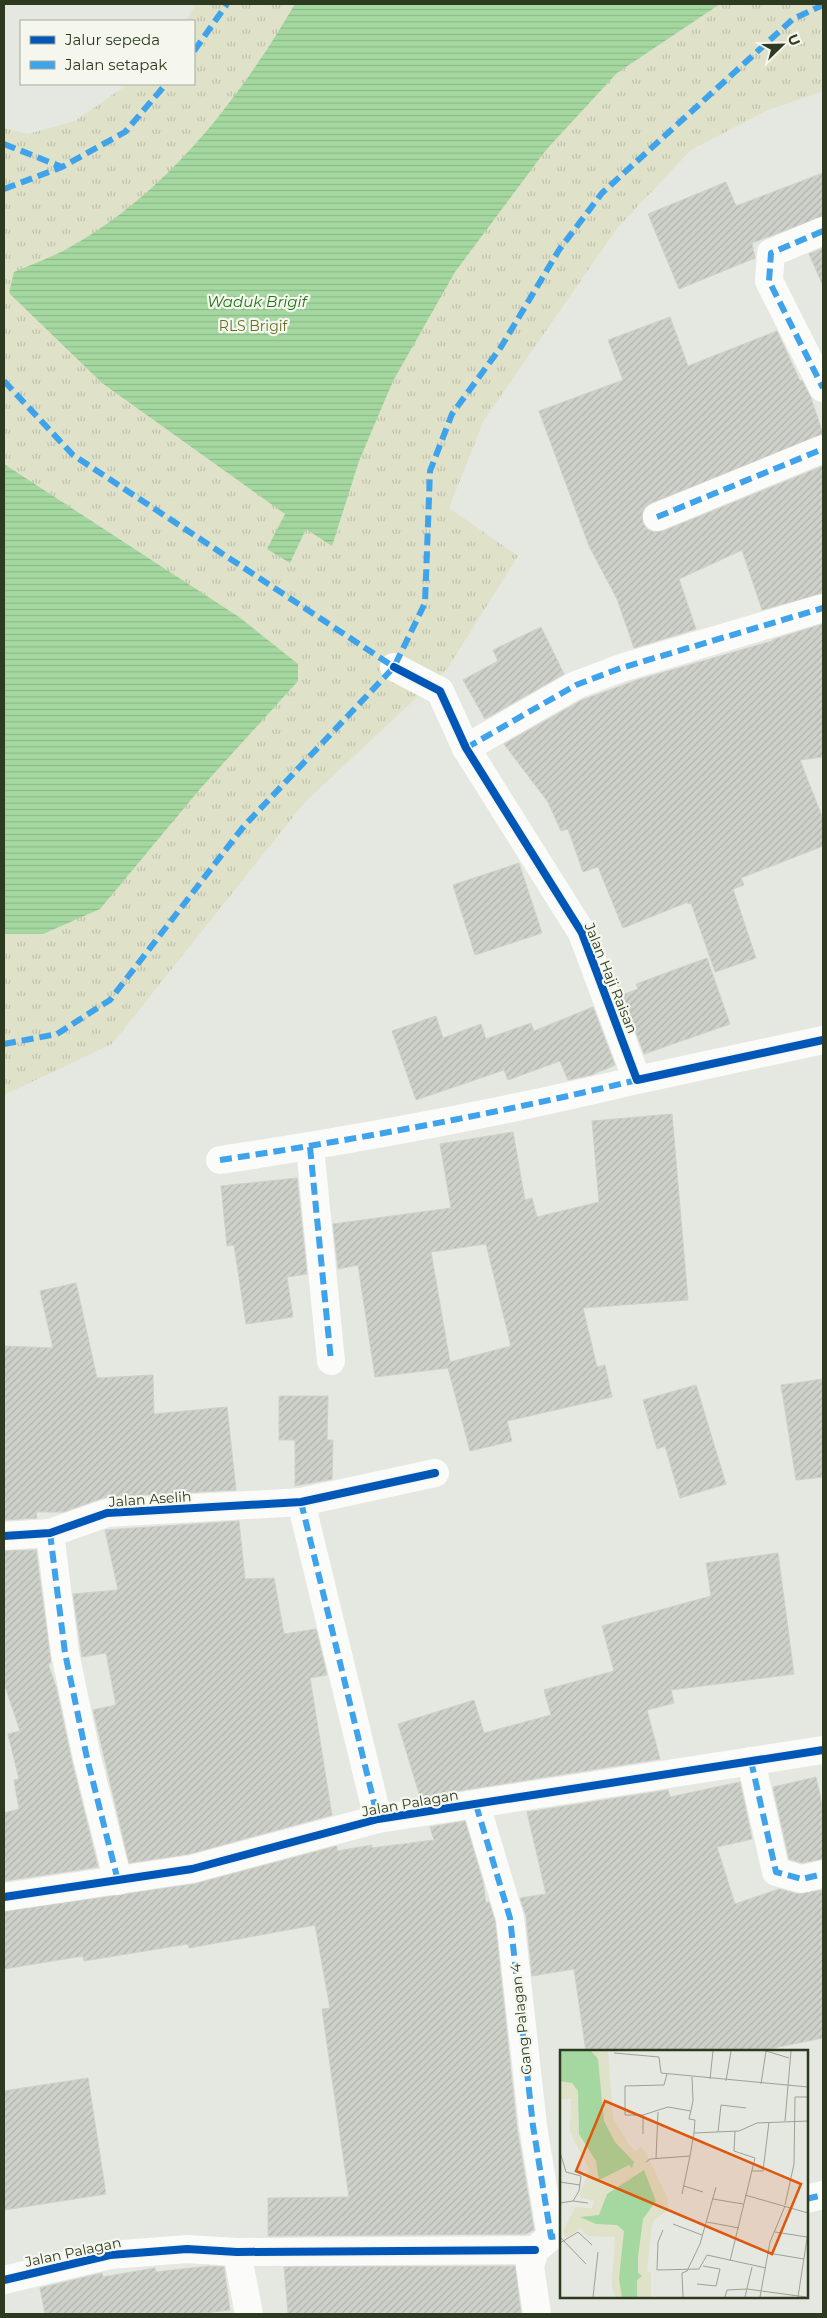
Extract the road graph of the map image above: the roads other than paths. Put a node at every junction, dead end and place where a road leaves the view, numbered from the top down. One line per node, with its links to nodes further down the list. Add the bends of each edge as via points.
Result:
1 (823, 231): 2 (street, via 771,253 769,281)
2 (823, 388)
3 (823, 450): 4 (street)
4 (657, 517)
5 (823, 608): 7 (street, via 621,668 576,685)
6 (394, 667): 7 (street, Jalan Haji Raisan, via 440,691)
7 (466, 748): 9 (street, Jalan Haji Raisan, via 582,933)
8 (823, 1040): 9 (street)
9 (637, 1080): 10 (street)
10 (310, 1147): 11 (street); 12 (street)
11 (220, 1160)
12 (331, 1361)
13 (435, 1474): 14 (street, Jalan Aselih)
14 (301, 1502): 15 (street, Jalan Aselih, via 107,1513); 20 (street)
15 (50, 1533): 16 (street, Jalan Aselih); 22 (street, via 65,1653)
16 (4, 1536)
17 (823, 1750): 18 (street, Jalan Palagan)
18 (751, 1761): 19 (street, Jalan Palagan); 21 (street, via 776,1872 802,1879)
19 (476, 1805): 20 (street, Jalan Palagan); 26 (street, Gang Palagan 4, via 510,1918)
20 (378, 1819): 22 (street, Jalan Palagan, via 192,1869)
21 (823, 1874)
22 (118, 1881): 23 (street, Jalan Palagan)
23 (4, 1897)
24 (823, 2195): 25 (street)
25 (807, 2199)
26 (549, 2241): 27 (street, Jalan Palagan); 30 (street, via 530,2266)
27 (237, 2252): 28 (street, Jalan Palagan, via 187,2250 110,2255); 29 (street)
28 (4, 2280)
29 (249, 2314)
30 (537, 2314)

